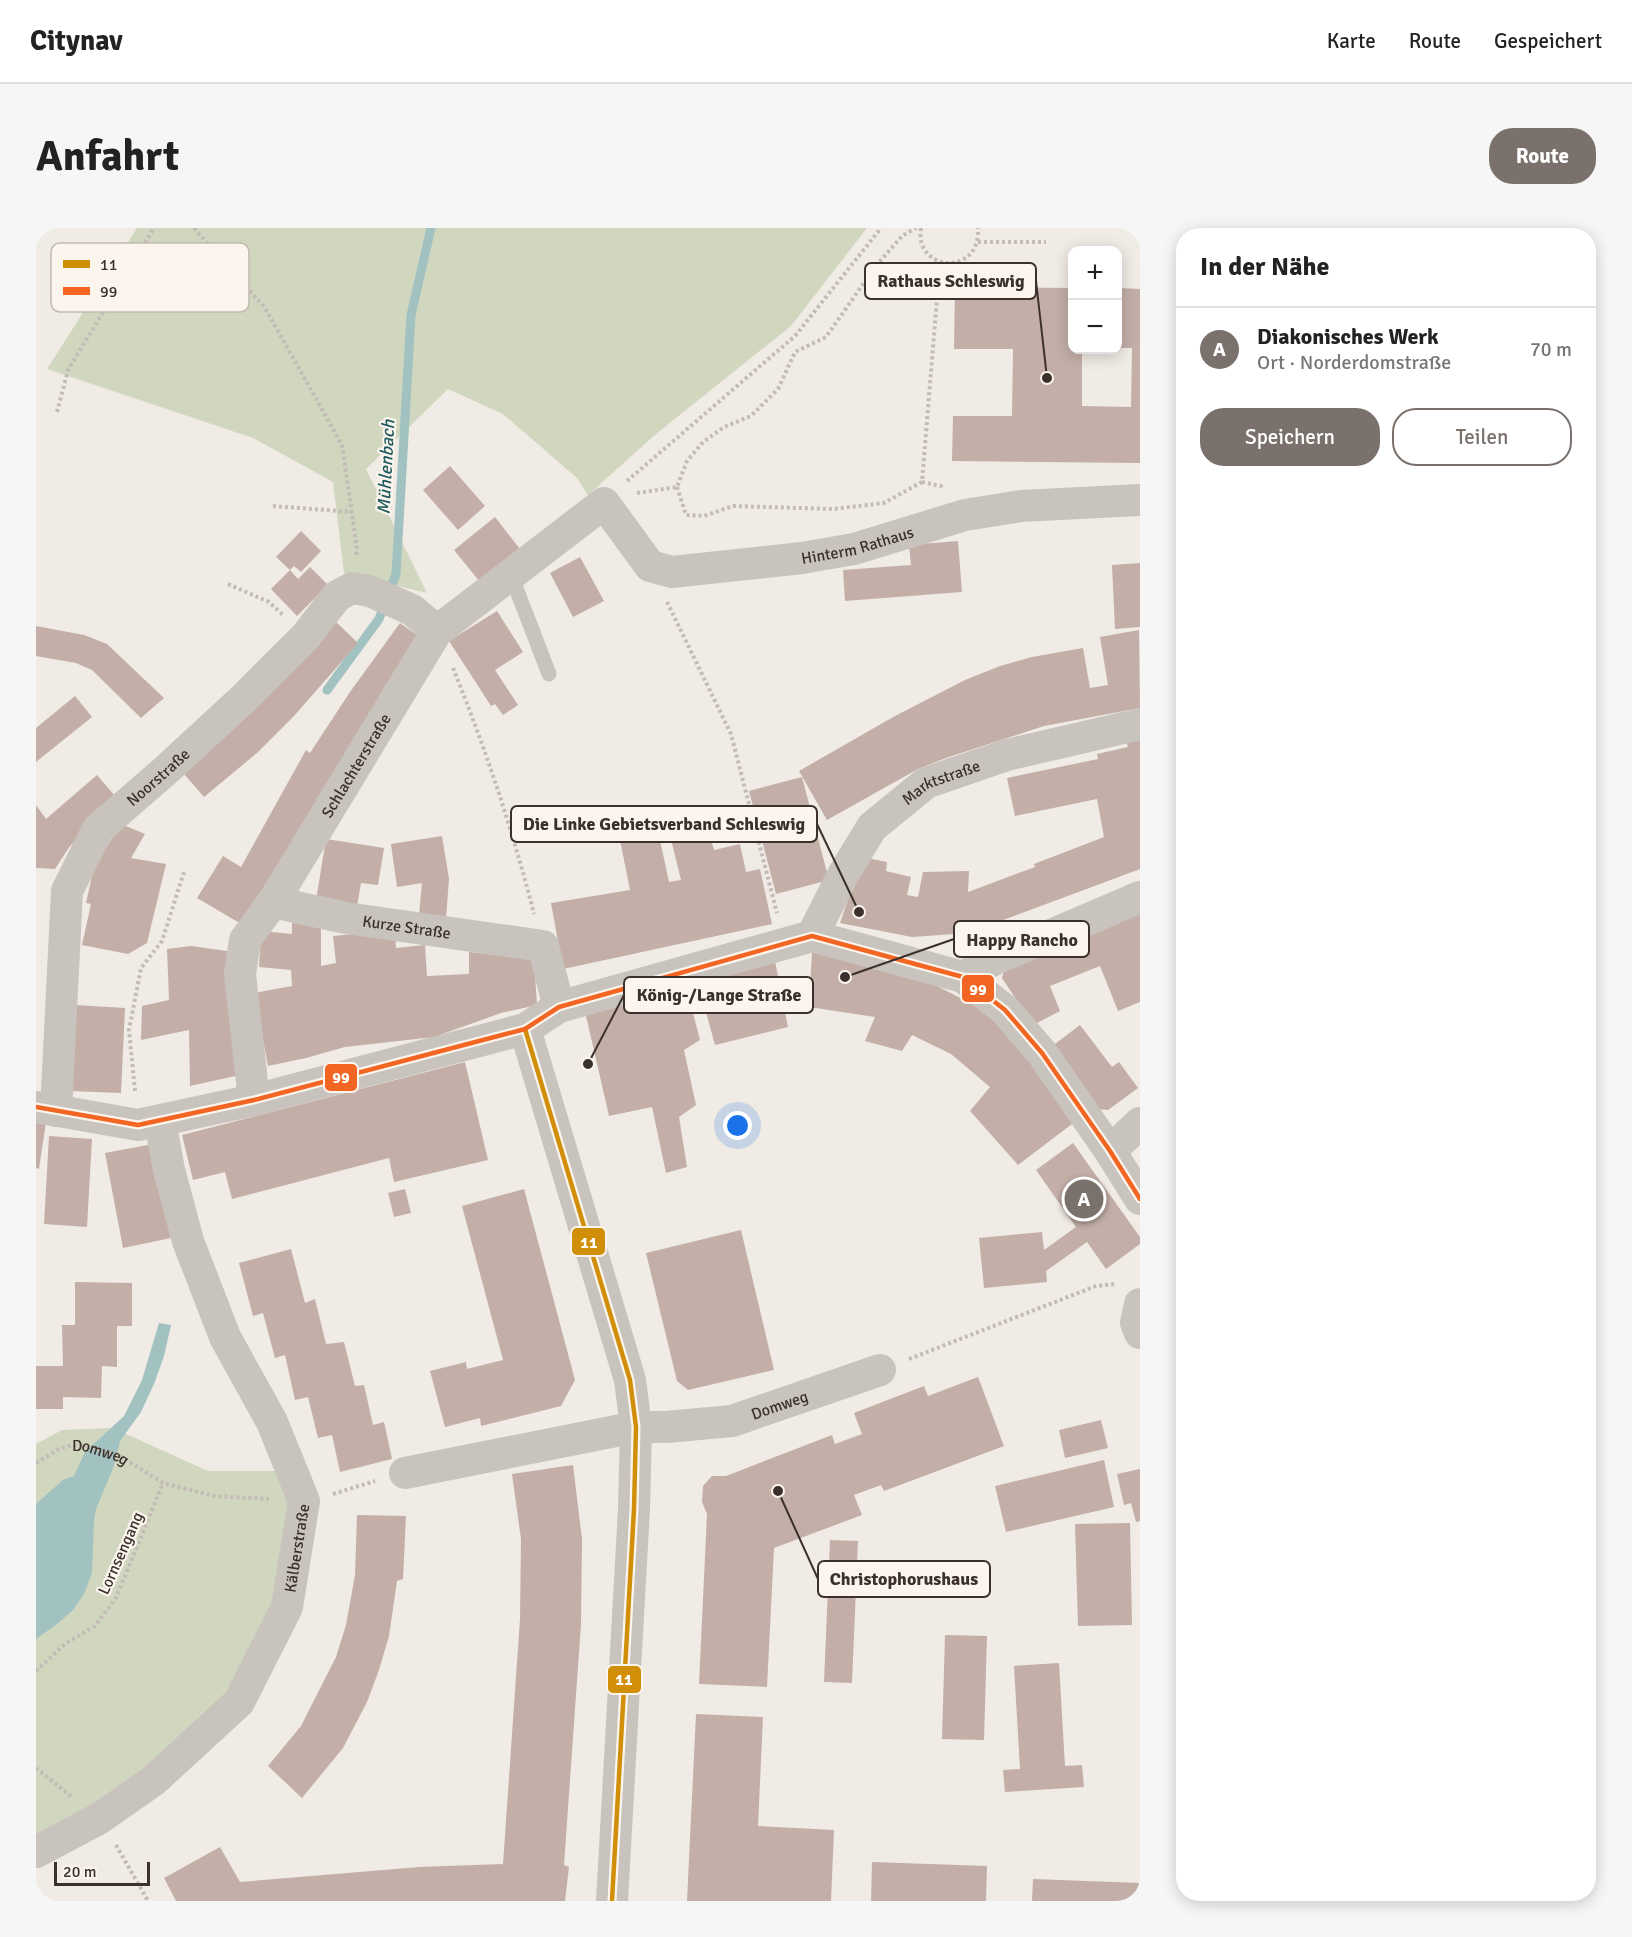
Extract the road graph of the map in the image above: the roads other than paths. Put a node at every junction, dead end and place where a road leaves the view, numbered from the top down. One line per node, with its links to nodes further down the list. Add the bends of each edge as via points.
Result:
1 (610, 496): 2 (street, Hinterm Rathaus, via 650,566 672,572 854,549 965,515 1020,506); 3 (street, Schlachterstraße)
2 (1140, 500)
3 (511, 575): 4 (street, Schlachterstraße); 5 (lane)
4 (437, 631): 8 (street, Schlachterstraße); 14 (street, Noorstraße, via 412,610 361,590 337,596 306,636 243,699 98,829 67,891)
5 (549, 674)
6 (1140, 724): 9 (street, Marktstraße, via 1007,755 926,783 872,827)
7 (1140, 897): 10 (street, via 995,959)
8 (273, 902): 11 (street, Kurze Straße, via 346,918 543,946); 13 (street, Schlachterstraße, via 246,940 240,974)
9 (798, 939): 10 (street); 11 (street)
10 (963, 977): 17 (street, via 1005,1010 1042,1053)
11 (559, 1007): 12 (street)
12 (525, 1029): 13 (street); 22 (street, via 630,1380)
13 (254, 1100): 15 (street)
14 (46, 1109): 15 (street)
15 (149, 1123): 24 (street, Kälberstraße, via 169,1170 188,1241 225,1337 272,1422 304,1501 287,1607 239,1702 153,1781 100,1818)
16 (1140, 1123): 17 (street)
17 (1110, 1151): 18 (street)
18 (1140, 1199)
19 (1129, 1294): 20 (street)
20 (1140, 1333)
21 (880, 1370): 22 (street, Domweg, via 732,1421)
22 (636, 1427): 23 (street, Domweg); 25 (street)
23 (405, 1473)
24 (36, 1852)
25 (612, 1901)

